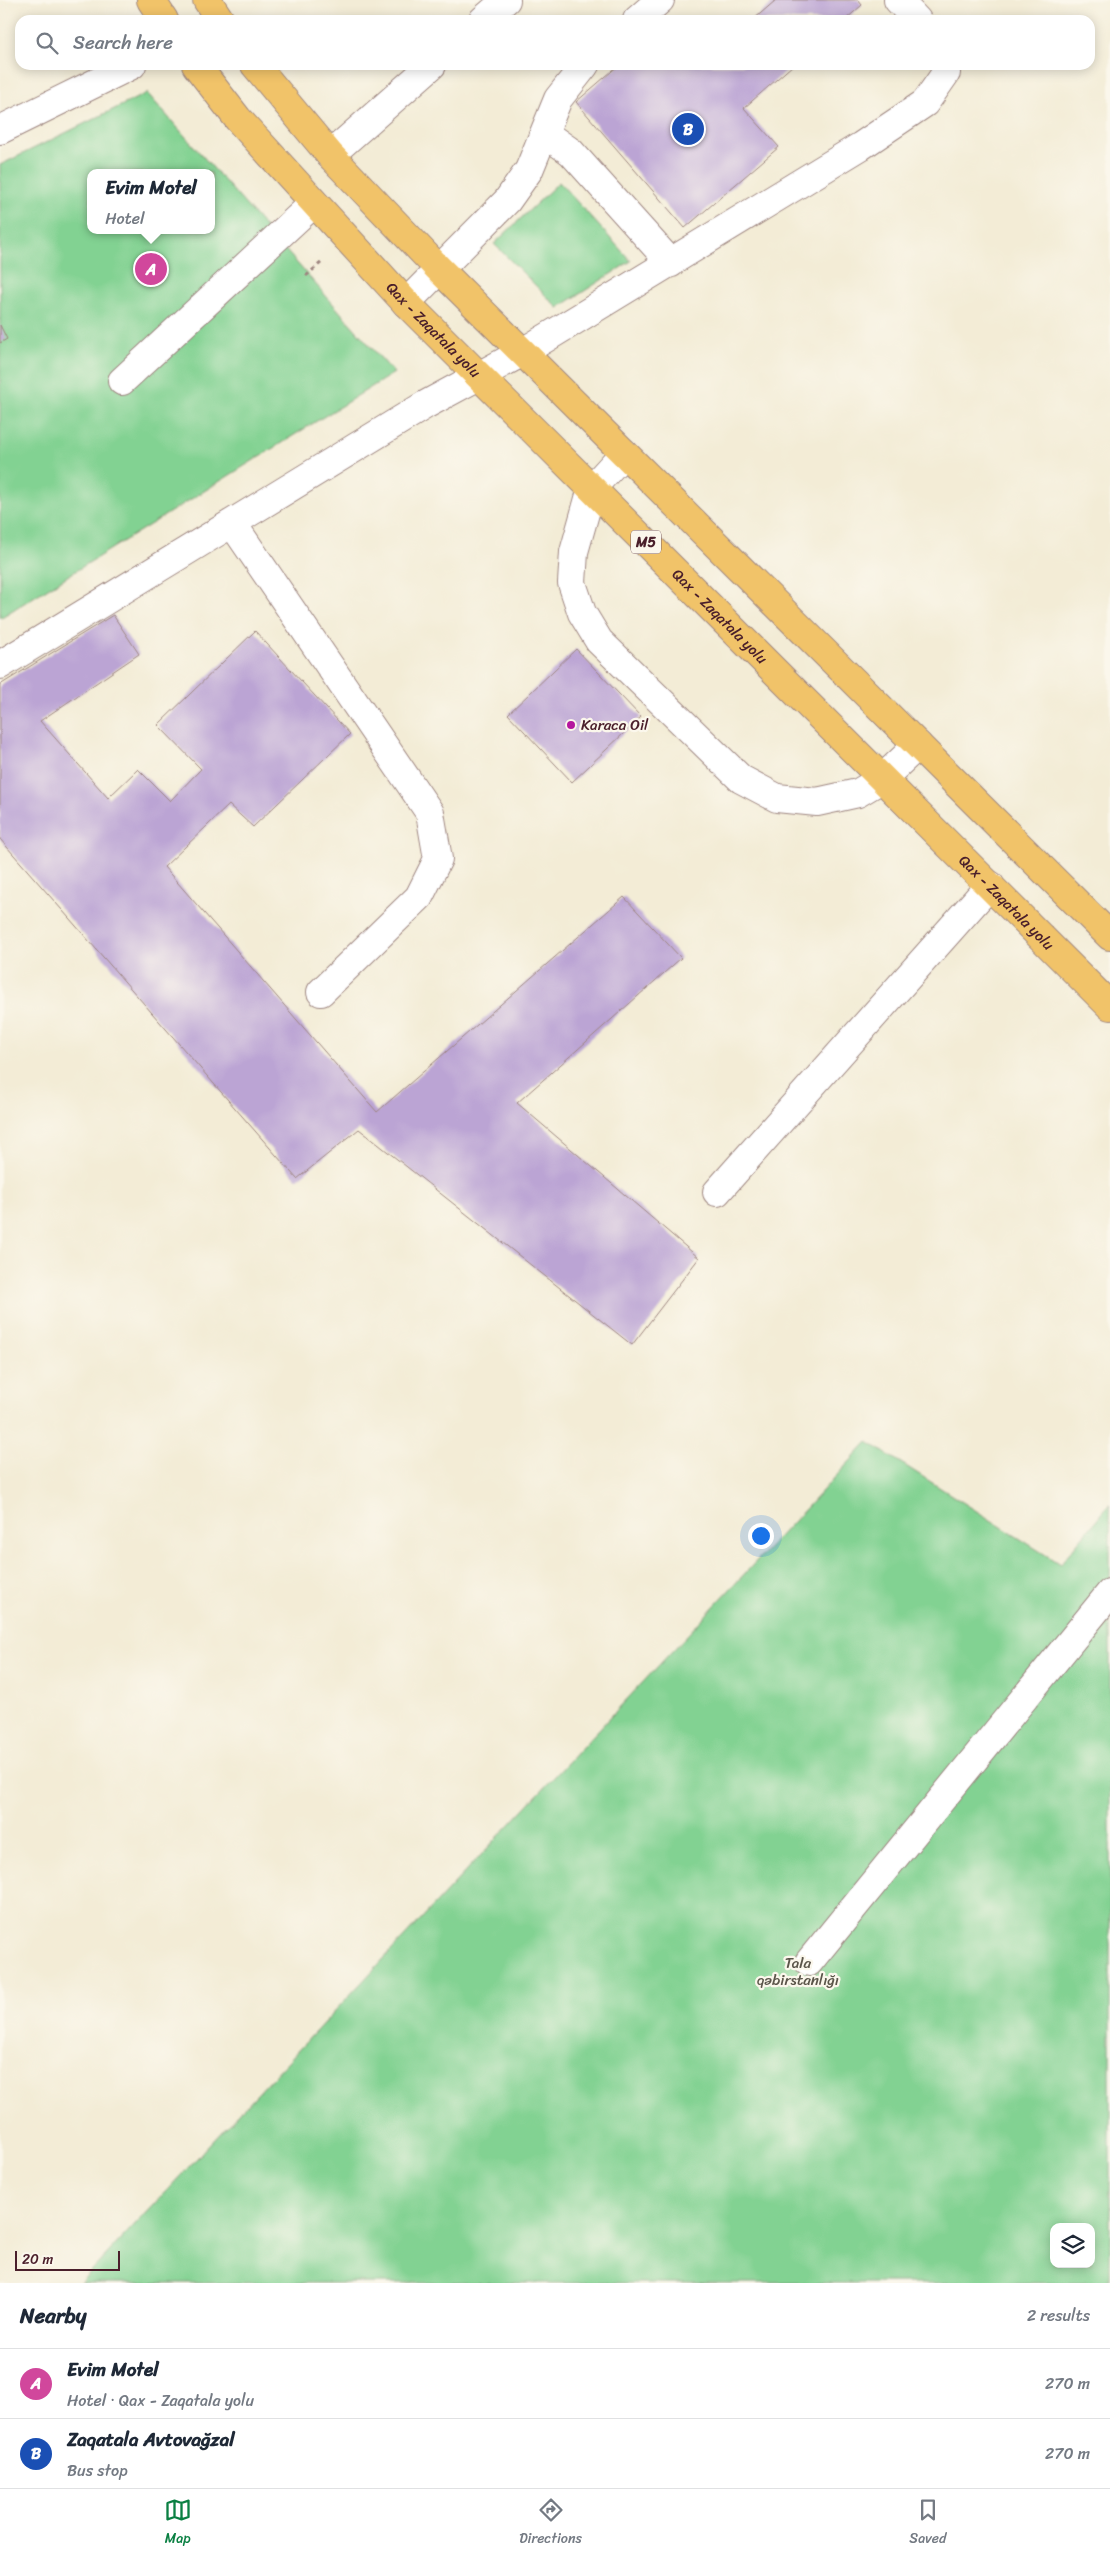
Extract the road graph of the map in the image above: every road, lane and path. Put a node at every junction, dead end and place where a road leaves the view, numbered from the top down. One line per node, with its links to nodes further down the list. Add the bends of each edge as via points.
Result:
1 (151, 0): 6 (highway)
2 (207, 0): 7 (highway)
3 (506, 0): 8 (lane)
4 (660, 0): 9 (lane)
5 (898, 0): 10 (lane)
6 (161, 15)
7 (217, 15)
8 (489, 15)
9 (643, 15)
10 (912, 15)
11 (122, 70): 17 (lane)
12 (200, 70): 20 (highway, Qax - Zaqatala yolu / M5, via 238,119)
13 (259, 70): 19 (highway)
14 (426, 70): 19 (lane)
15 (581, 70): 18 (lane, via 558,99)
16 (945, 70): 21 (lane, via 925,103)
17 (0, 130)
18 (544, 133): 21 (lane, via 571,152); 22 (lane, via 529,170 507,201)
19 (330, 155): 22 (highway)
20 (314, 203): 23 (highway, Qax - Zaqatala yolu / M5); 26 (lane)
21 (671, 263): 24 (lane)
22 (438, 268): 23 (lane); 24 (highway)
23 (406, 302): 25 (highway, Qax - Zaqatala yolu / M5)
24 (523, 352): 25 (lane); 27 (highway)
25 (480, 377): 28 (highway, Qax - Zaqatala yolu / M5); 29 (lane, via 425,405)
26 (122, 381)
27 (624, 453): 28 (lane); 31 (highway)
28 (592, 488): 32 (highway, Qax - Zaqatala yolu / M5); 32 (lane, via 574,552 572,583 582,613 599,641 741,779 777,798 816,802 858,792)
29 (232, 523): 30 (lane); 35 (lane, via 430,813 438,860 419,897)
30 (0, 665)
31 (918, 745): 32 (lane); 34 (highway)
32 (883, 778): 33 (highway, Qax - Zaqatala yolu / M5)
33 (990, 885): 36 (highway, Qax - Zaqatala yolu / M5); 37 (lane)
34 (1110, 936)
35 (321, 992)
36 (1110, 1006)
37 (717, 1192)
38 (1110, 1593): 39 (lane)
39 (809, 1962)

